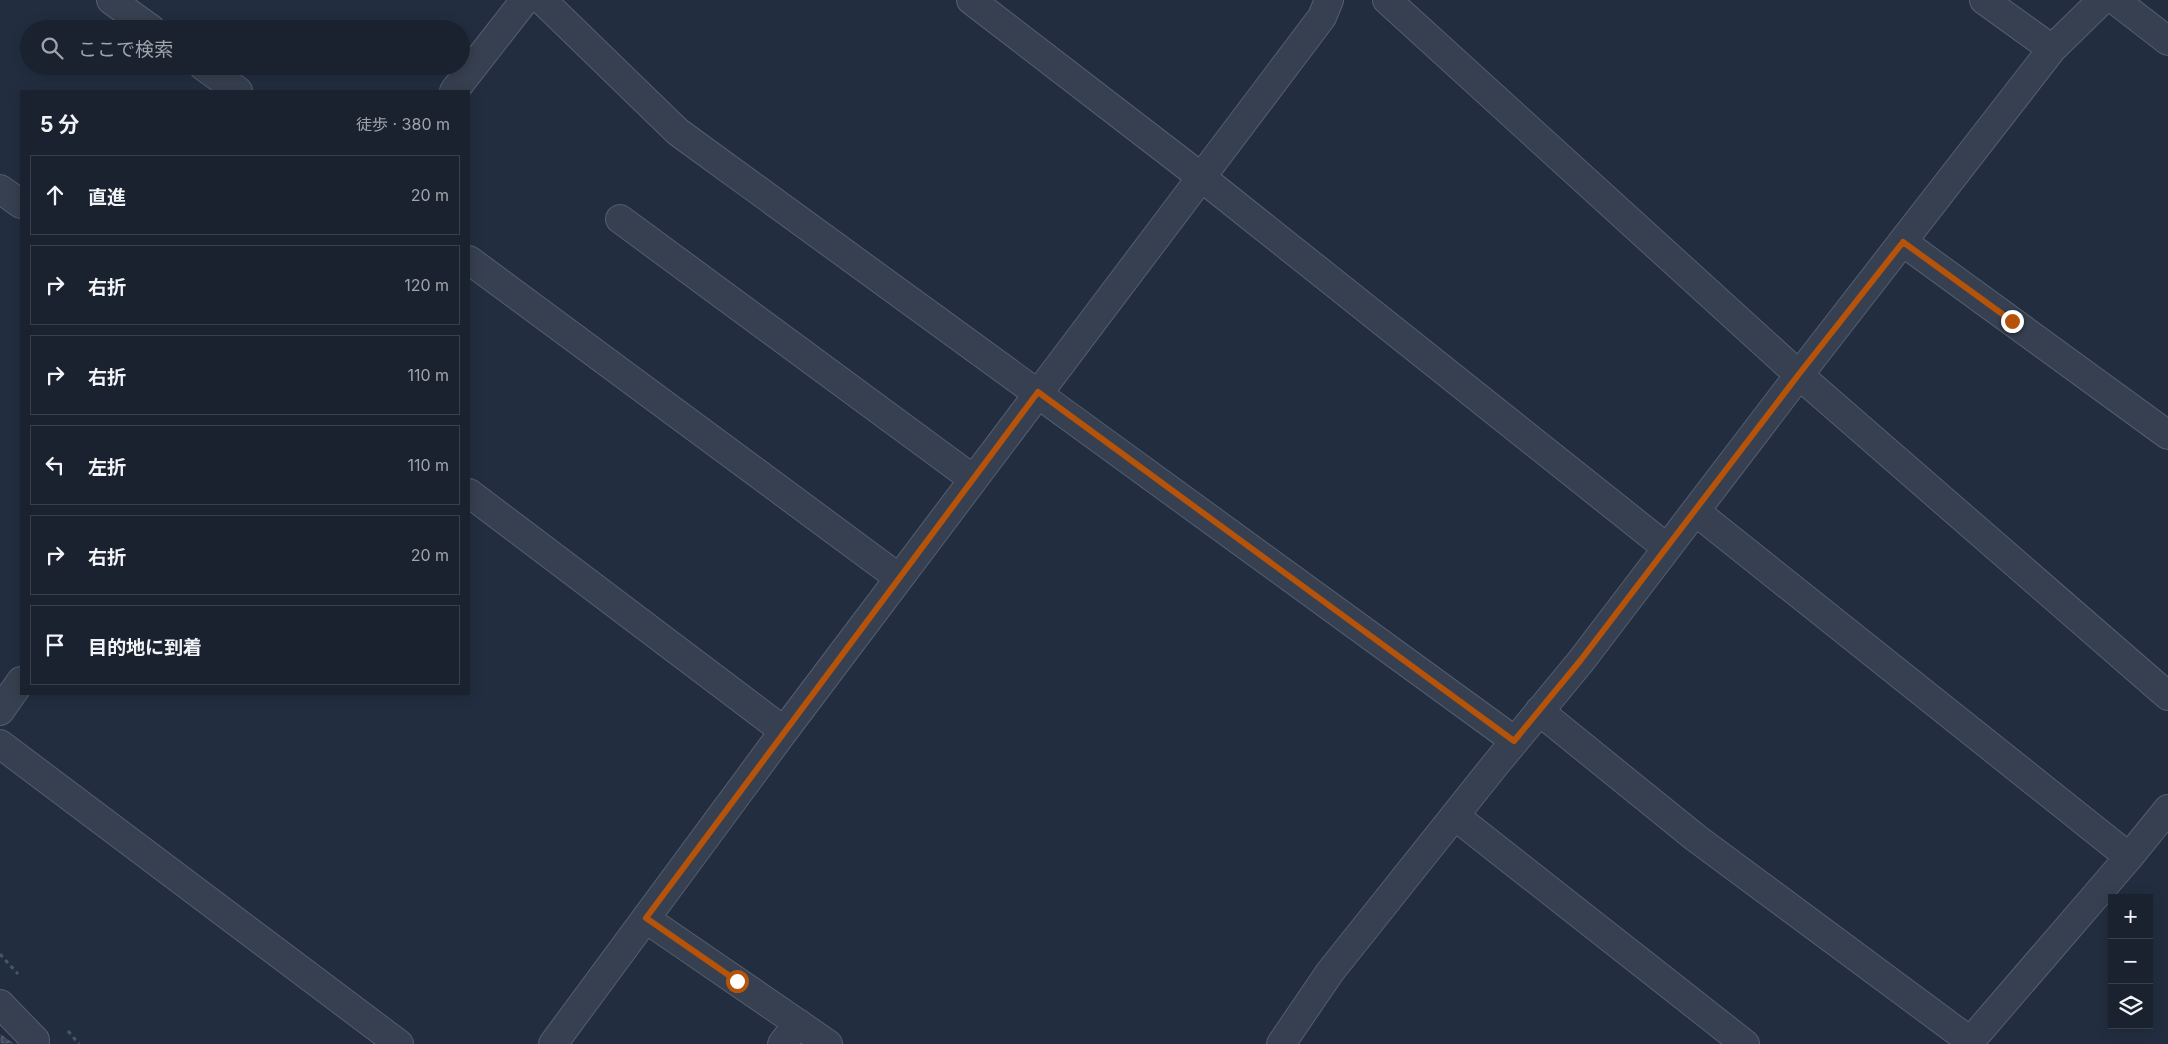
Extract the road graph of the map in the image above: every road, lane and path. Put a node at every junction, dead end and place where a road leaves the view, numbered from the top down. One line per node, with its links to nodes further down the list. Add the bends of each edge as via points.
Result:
1 (111, 0): 10 (street)
2 (525, 0): 13 (street)
3 (542, 0): 25 (street, via 678,132)
4 (971, 0): 18 (street)
5 (1330, 0): 18 (street, via 1322,17)
6 (1387, 0): 24 (street)
7 (1984, 0): 12 (street)
8 (2102, 0): 12 (street)
9 (2115, 0): 11 (street)
10 (139, 20)
11 (2168, 41)
12 (2052, 49): 22 (street)
13 (470, 70)
14 (216, 75): 16 (street)
15 (466, 75): 17 (street)
16 (237, 90)
17 (455, 90)
18 (1201, 177): 25 (street); 30 (street)
19 (0, 189): 20 (street)
20 (20, 203)
21 (620, 219): 27 (street)
22 (1903, 242): 24 (street); 26 (street)
23 (470, 261): 31 (street)
24 (1799, 374): 29 (street); 33 (street)
25 (1038, 392): 27 (street); 37 (street)
26 (2168, 435)
27 (973, 478): 31 (street)
28 (470, 494): 36 (street)
29 (1695, 511): 30 (street); 41 (street)
30 (1667, 548): 35 (street)
31 (899, 578): 36 (street)
32 (20, 682): 34 (street)
33 (2168, 696)
34 (0, 711)
35 (1539, 711): 37 (street); 46 (street, via 1696,838)
36 (784, 732): 42 (street)
37 (1514, 741): 40 (street)
38 (0, 744): 47 (street)
39 (2168, 809): 41 (street)
40 (1455, 816): 50 (street, via 1330,972); 51 (street)
41 (2129, 857): 46 (street)
42 (646, 918): 44 (street); 48 (street)
43 (0, 1004): 45 (street)
44 (790, 1034): 49 (street)
45 (35, 1040)
46 (1969, 1043)
47 (398, 1044)
48 (553, 1044)
49 (828, 1044)
50 (1280, 1044)
51 (1745, 1044)

